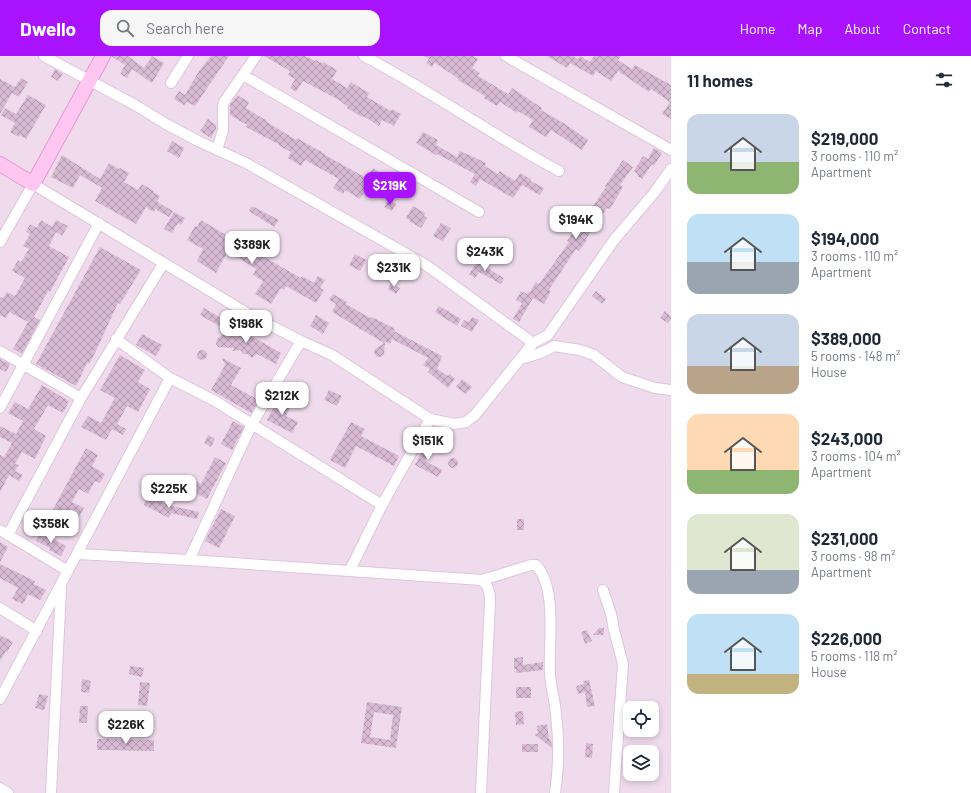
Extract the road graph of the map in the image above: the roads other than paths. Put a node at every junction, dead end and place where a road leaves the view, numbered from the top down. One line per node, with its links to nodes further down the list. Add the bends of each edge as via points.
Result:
1 (44, 56): 8 (street)
2 (103, 56): 8 (street)
3 (188, 56): 9 (street)
4 (256, 56): 7 (street)
5 (364, 56): 14 (street, via 396,72 509,143)
6 (506, 56): 11 (street)
7 (244, 75): 10 (street, via 224,102 223,130); 16 (street)
8 (89, 82): 10 (street); 15 (street)
9 (171, 82)
10 (217, 150): 23 (street, via 246,163 426,265)
11 (671, 150)
12 (0, 164): 15 (street)
13 (671, 169): 20 (street, via 614,240)
14 (559, 171)
15 (33, 184): 17 (street); 18 (street)
16 (479, 212)
17 (99, 223): 19 (street); 27 (street)
18 (0, 242)
19 (163, 264): 21 (street); 22 (street)
20 (548, 335): 23 (street); 24 (street)
21 (116, 339): 28 (street); 30 (street)
22 (301, 341): 32 (street, via 332,355); 33 (street)
23 (533, 343): 26 (street)
24 (554, 346): 26 (street, via 545,352); 29 (street, via 594,355 622,376 655,388)
25 (0, 351): 27 (street)
26 (520, 359): 32 (street, via 471,419 454,424)
27 (23, 364): 30 (street); 31 (street)
28 (170, 378): 33 (street); 36 (street)
29 (671, 390)
30 (81, 398): 35 (street)
31 (0, 408)
32 (430, 419): 34 (street)
33 (252, 424): 34 (street); 37 (street)
34 (382, 505): 38 (street)
35 (4, 533): 39 (street)
36 (78, 554): 37 (street); 39 (street)
37 (189, 560): 38 (street)
38 (350, 570): 40 (street)
39 (68, 572): 41 (street)
40 (482, 580): 49 (street, via 490,590 490,602); 50 (street, via 533,564 537,565 544,579 549,598 550,673 557,720)
41 (61, 585): 44 (street); 48 (street)
42 (603, 590): 51 (street, via 623,664)
43 (0, 608): 44 (street)
44 (37, 630): 45 (street)
45 (0, 699)
46 (0, 788): 47 (street)
47 (8, 793)
48 (51, 793)
49 (481, 793)
50 (555, 793)
51 (614, 793)

